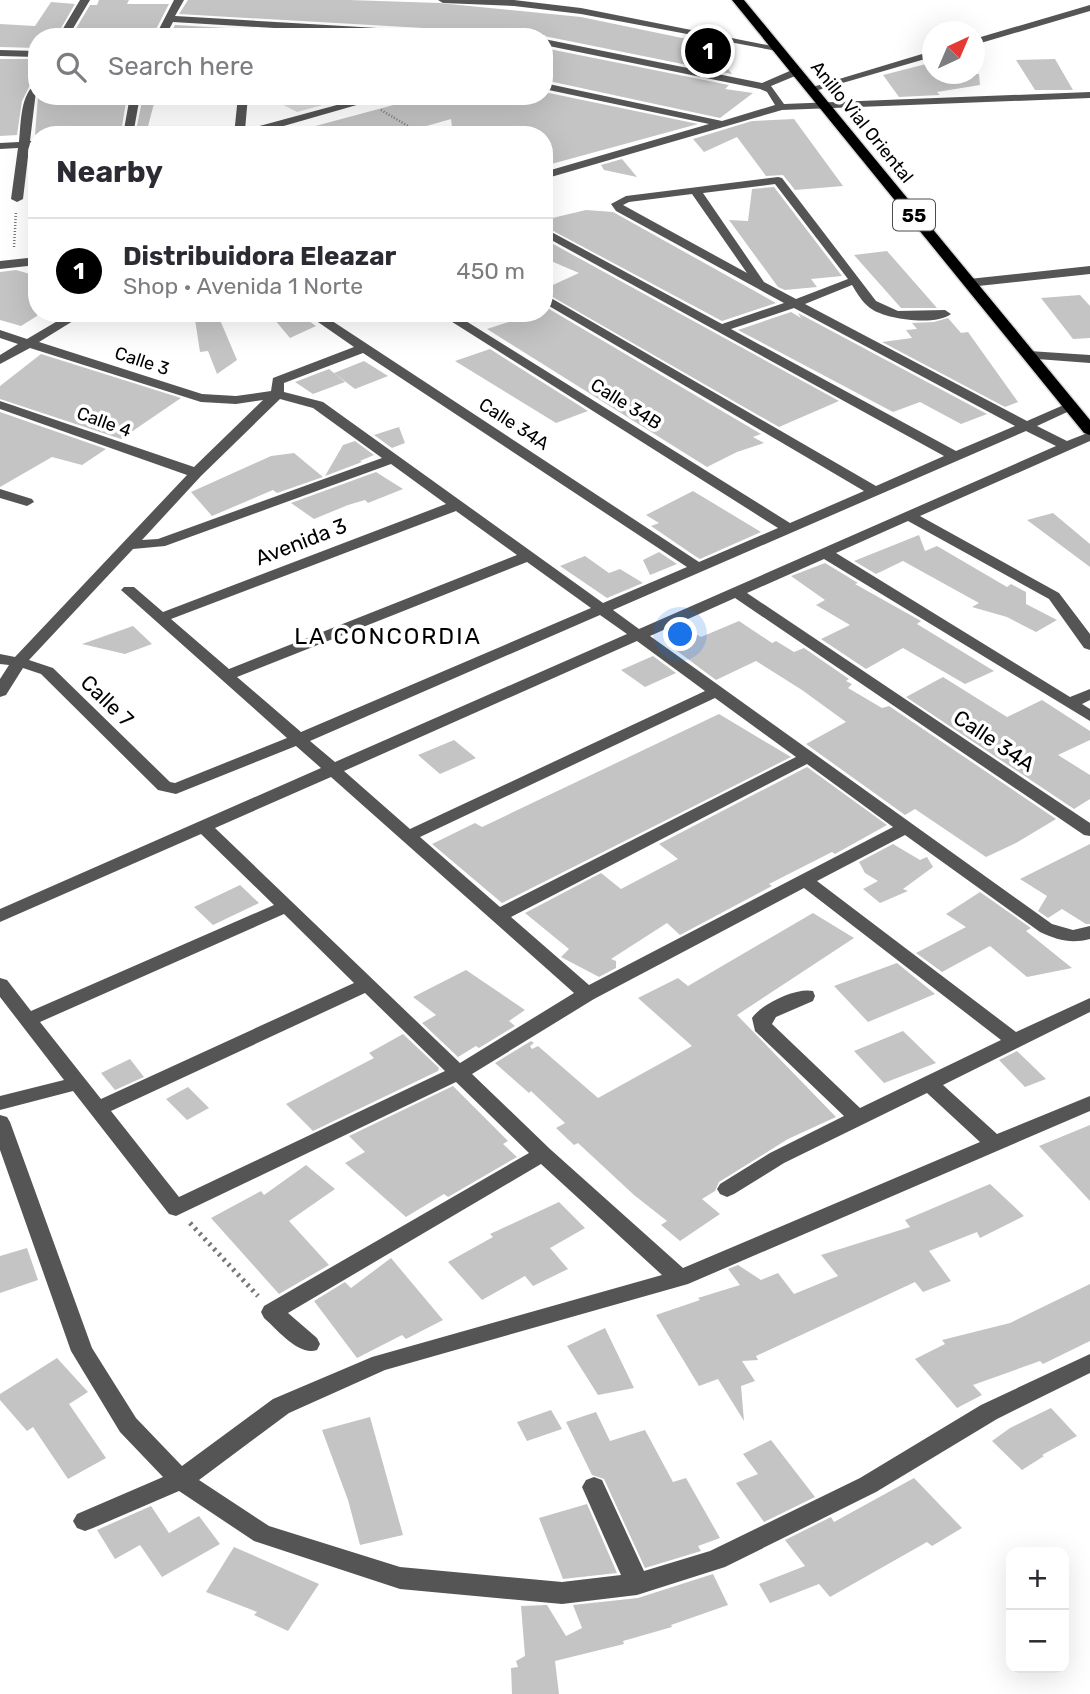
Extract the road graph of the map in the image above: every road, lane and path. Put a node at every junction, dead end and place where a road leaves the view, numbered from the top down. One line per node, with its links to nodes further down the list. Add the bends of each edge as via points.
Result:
1 (85, 0): 7 (street)
2 (179, 0): 6 (street)
3 (443, 0): 12 (street, via 581,11)
4 (738, 0): 12 (highway, Anillo Vial Oriental / 55)
5 (1090, 8): 10 (street)
6 (169, 19): 8 (street); 9 (street)
7 (68, 28)
8 (164, 28)
9 (324, 28)
10 (985, 39)
11 (553, 44): 17 (street)
12 (777, 48): 16 (highway, Anillo Vial Oriental / 55)
13 (0, 52): 14 (street)
14 (28, 54)
15 (922, 57): 19 (street)
16 (796, 72): 17 (street); 19 (highway, Anillo Vial Oriental / 55)
17 (763, 86): 27 (street)
18 (553, 88): 28 (street)
19 (811, 89): 26 (highway, Anillo Vial Oriental / 55)
20 (1090, 95): 26 (street)
21 (29, 105): 33 (street)
22 (133, 105): 29 (street)
23 (242, 105): 30 (street)
24 (350, 105): 31 (street)
25 (372, 105): 32 (path)
26 (824, 105): 27 (street); 44 (highway, Anillo Vial Oriental / 55)
27 (781, 107): 28 (street)
28 (724, 125): 36 (street)
29 (130, 126)
30 (240, 126)
31 (272, 126)
32 (408, 126)
33 (22, 145): 34 (street); 35 (street); 38 (street)
34 (28, 145)
35 (0, 146)
36 (553, 173)
37 (695, 190): 43 (street, via 778,180); 45 (street); 45 (street, via 617,204)
38 (17, 200): 41 (path)
39 (553, 236): 52 (street)
40 (28, 262): 41 (street)
41 (6, 264)
42 (1090, 270): 44 (street)
43 (855, 280): 47 (street); 48 (street, via 871,303 885,310 902,315)
44 (969, 282): 56 (highway, Anillo Vial Oriental / 55)
45 (761, 284): 47 (street)
46 (553, 303): 69 (street)
47 (797, 303): 52 (street); 62 (street)
48 (945, 314)
49 (64, 322): 54 (street)
50 (324, 322): 55 (street, Calle 34A)
51 (458, 322): 74 (street, Calle 34B)
52 (721, 328): 66 (street)
53 (0, 334): 54 (street, Calle 3)
54 (28, 343): 58 (street); 59 (street, Calle 3, via 201,398 236,400)
55 (363, 348): 59 (street, via 282,378); 78 (street, Calle 34A)
56 (1029, 355): 57 (street); 61 (highway, Anillo Vial Oriental / 55)
57 (1090, 359)
58 (0, 360)
59 (277, 394): 67 (street, via 318,405); 68 (street)
60 (0, 404): 68 (street, Calle 4)
61 (1071, 407): 62 (street); 63 (highway, Anillo Vial Oriental / 55)
62 (1026, 426): 65 (street); 66 (street)
63 (1090, 430)
64 (1090, 436): 65 (street)
65 (1066, 446): 73 (street)
66 (954, 456): 69 (street)
67 (392, 459): 72 (street); 75 (street, via 160,543)
68 (196, 473): 75 (street)
69 (874, 491): 74 (street)
70 (0, 493): 71 (street)
71 (27, 502)
72 (457, 505): 77 (street); 82 (street, Avenida 3)
73 (909, 516): 76 (street); 84 (street, via 1054,597)
74 (788, 528): 78 (street)
75 (130, 545): 86 (street)
76 (825, 553): 80 (street); 91 (street)
77 (528, 556): 81 (street); 87 (street)
78 (697, 567): 81 (street)
79 (130, 590): 82 (street)
80 (736, 592): 83 (street); 98 (street, Calle 34A)
81 (601, 609): 83 (street); 93 (street)
82 (161, 618): 87 (street)
83 (639, 635): 88 (street); 95 (street)
84 (1090, 645)
85 (0, 659): 86 (street, Calle 7)
86 (19, 662): 89 (street); 93 (street, Calle 7, via 47,671 164,786 177,789)
87 (226, 676): 93 (street)
88 (717, 691): 94 (street); 99 (street)
89 (0, 692)
90 (1090, 694): 91 (street)
91 (1070, 703): 92 (street)
92 (1090, 716)
93 (297, 740): 95 (street)
94 (808, 757): 97 (street); 103 (street)
95 (332, 771): 96 (street); 99 (street)
96 (204, 827): 101 (street); 102 (street)
97 (905, 827): 100 (street); 104 (street, via 1046,928 1065,936)
98 (1090, 831)
99 (407, 837): 103 (street)
100 (805, 880): 107 (street); 111 (street)
101 (287, 906): 106 (street); 110 (street)
102 (0, 916)
103 (498, 916): 107 (street)
104 (1090, 932)
105 (0, 984): 110 (street)
106 (368, 984): 112 (street); 117 (street)
107 (587, 994): 112 (street)
108 (806, 996): 118 (street, via 769,1012 762,1018 762,1026)
109 (1090, 1004): 111 (street)
110 (28, 1020): 113 (street)
111 (1015, 1041): 114 (street)
112 (460, 1072): 121 (street); 123 (street)
113 (78, 1083): 115 (street); 117 (street)
114 (929, 1083): 118 (street); 120 (street)
115 (0, 1103)
116 (1090, 1103): 120 (street)
117 (99, 1109): 123 (street)
118 (858, 1118): 122 (street)
119 (0, 1122): 128 (street, via 82,1352 128,1425)
120 (995, 1144): 124 (street)
121 (543, 1154): 124 (street); 125 (street)
122 (727, 1189)
123 (176, 1208): 125 (path)
124 (680, 1278): 128 (street, via 380,1363 281,1406)
125 (272, 1312): 126 (street)
126 (309, 1344)
127 (1090, 1363): 131 (street, via 989,1412 868,1485 716,1560)
128 (181, 1480): 130 (street); 131 (street, via 262,1534 400,1578 562,1594)
129 (594, 1488): 131 (street)
130 (85, 1521)
131 (637, 1584)

